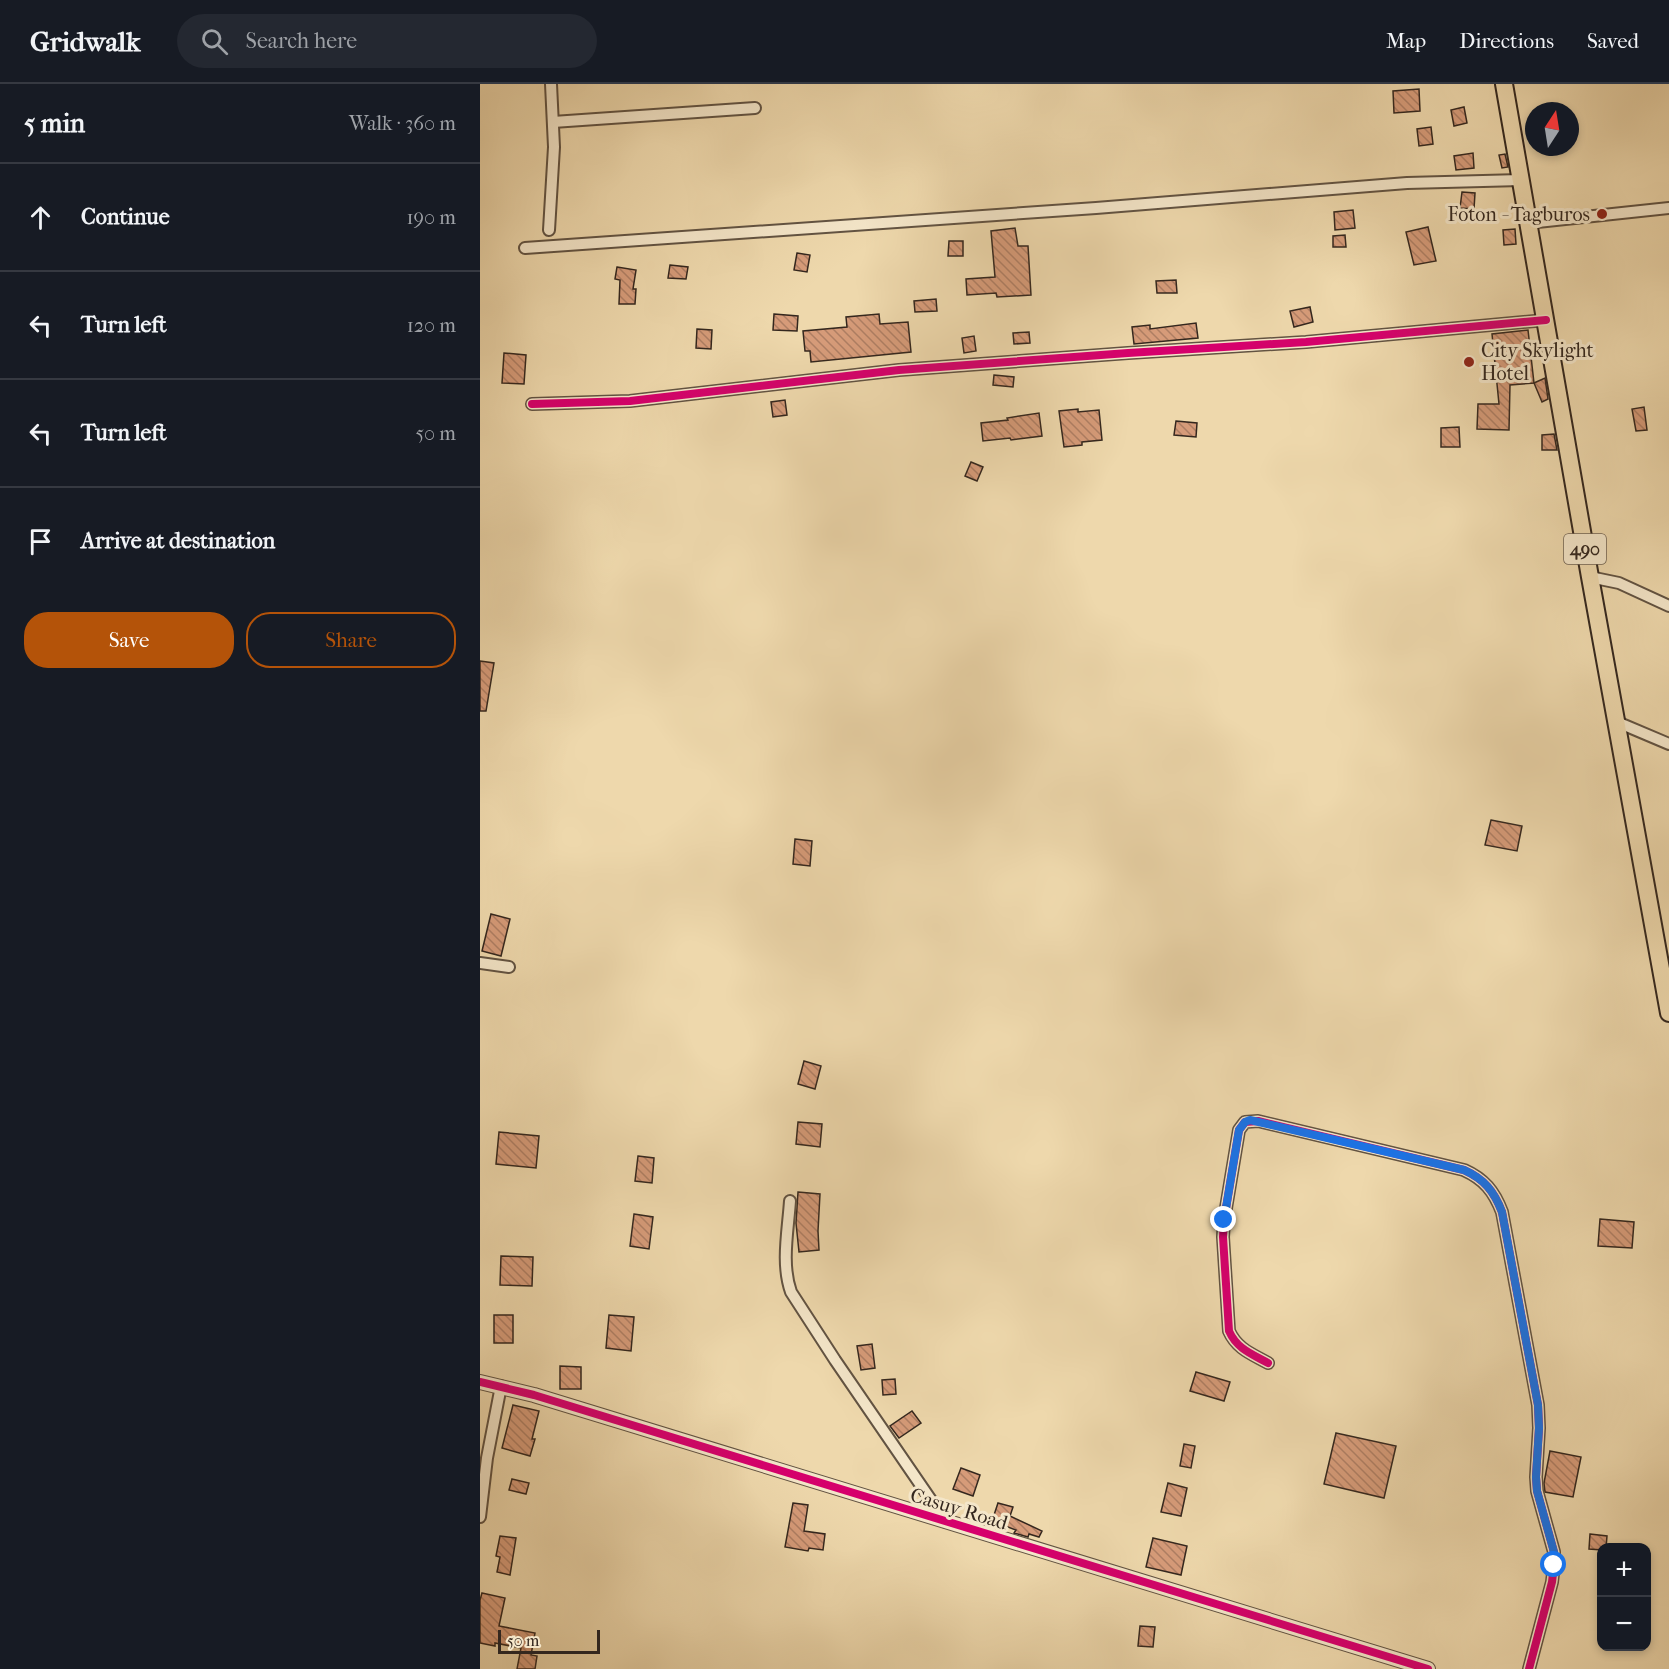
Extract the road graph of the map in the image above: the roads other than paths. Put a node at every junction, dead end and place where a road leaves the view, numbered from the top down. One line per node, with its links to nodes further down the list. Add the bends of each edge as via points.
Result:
1 (551, 84): 4 (street)
2 (1504, 84): 5 (main road, 490)
3 (755, 108): 4 (street)
4 (553, 122): 8 (street)
5 (1521, 180): 7 (main road, 490); 9 (street, via 1396,184)
6 (1669, 208): 7 (street)
7 (1528, 223): 10 (main road, 490)
8 (549, 230)
9 (525, 248)
10 (1546, 320): 11 (street, via 1306,342 899,370 630,401); 12 (main road, 490)
11 (532, 404)
12 (1590, 577): 13 (street, via 1619,583); 14 (main road, 490)
13 (1669, 606)
14 (1617, 722): 15 (street); 18 (main road, 490)
15 (1669, 744)
16 (480, 963): 17 (street)
17 (509, 967)
18 (1669, 1013)
19 (790, 1202): 25 (street, via 786,1268 791,1292)
20 (1268, 1364): 27 (street, via 1240,1347 1229,1331 1224,1220 1239,1130 1245,1122 1258,1121 1464,1170 1488,1185 1502,1212 1538,1405 1537,1491 1554,1552 1552,1582)
21 (480, 1382): 22 (street, Casuy Road)
22 (501, 1386): 23 (street); 25 (street, Casuy Road)
23 (484, 1457): 24 (street)
24 (480, 1517)
25 (946, 1522): 26 (street, Casuy Road)
26 (1428, 1669)
27 (1529, 1669)

